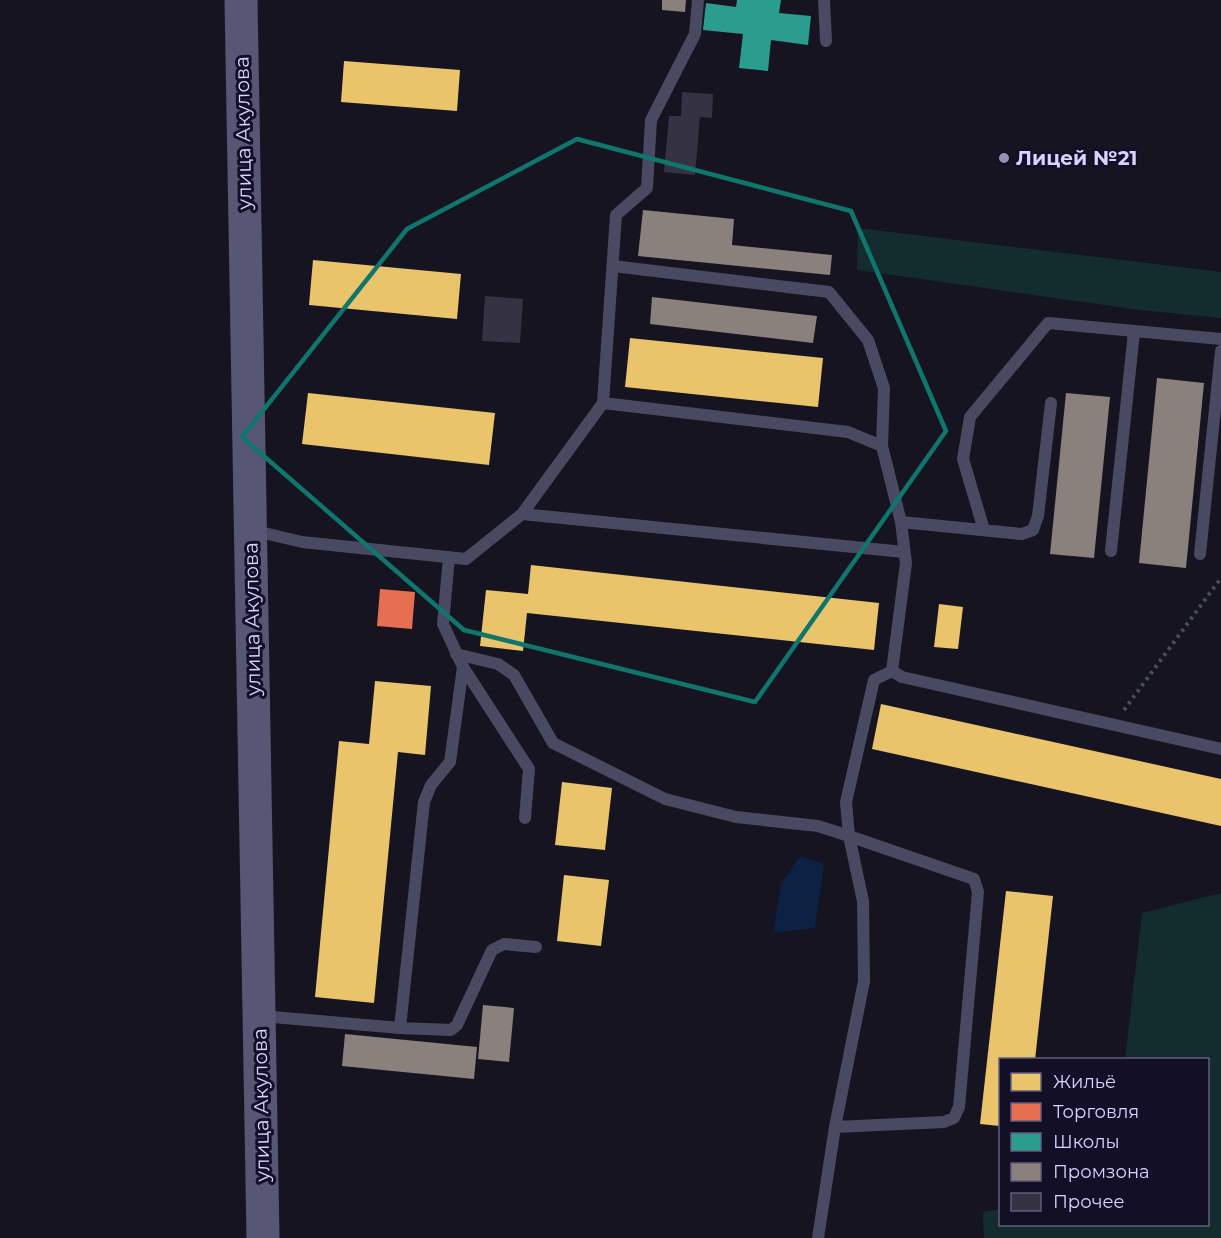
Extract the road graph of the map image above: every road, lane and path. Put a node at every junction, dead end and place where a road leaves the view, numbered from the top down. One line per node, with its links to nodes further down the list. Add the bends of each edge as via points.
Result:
1 (240, 0): 14 (main road, улица Акулова)
2 (698, 0): 5 (lane, via 695,34 651,120 647,188 616,215)
3 (824, 0): 4 (lane)
4 (826, 41)
5 (613, 266): 9 (lane); 11 (lane, via 829,292 868,340 884,388)
6 (1134, 332): 7 (lane); 15 (lane, via 1048,323 970,417 963,459); 16 (lane)
7 (1221, 339)
8 (1221, 351): 18 (lane)
9 (603, 403): 11 (lane, via 848,432); 12 (lane)
10 (1051, 403): 15 (lane, via 1033,530 1022,534)
11 (882, 446): 13 (lane)
12 (522, 514): 17 (lane); 19 (lane, via 466,559)
13 (901, 522): 15 (lane); 17 (lane)
14 (250, 530): 19 (lane, via 302,542); 29 (main road, улица Акулова)
15 (984, 530)
16 (1111, 551)
17 (904, 552): 23 (lane, via 906,563)
18 (1200, 554)
19 (449, 557): 21 (lane, via 443,624)
20 (1221, 578): 24 (path)
21 (456, 654): 22 (lane); 27 (lane, via 498,664 514,675 554,743 665,799 736,818 818,826)
22 (462, 667): 26 (lane, via 529,769); 30 (lane, via 450,762 431,785 424,802)
23 (892, 672): 24 (lane); 27 (lane, via 874,680 866,704 846,802)
24 (1112, 726): 25 (lane)
25 (1221, 748)
26 (525, 818)
27 (849, 836): 31 (lane, via 863,902 864,981); 31 (lane, via 974,879 978,892 959,1107 954,1118 944,1122)
28 (536, 947): 30 (lane, via 504,944 492,950 457,1024 450,1030)
29 (259, 1016): 30 (lane); 32 (main road, улица Акулова)
30 (400, 1028)
31 (835, 1127): 33 (lane)
32 (264, 1238)
33 (818, 1238)

